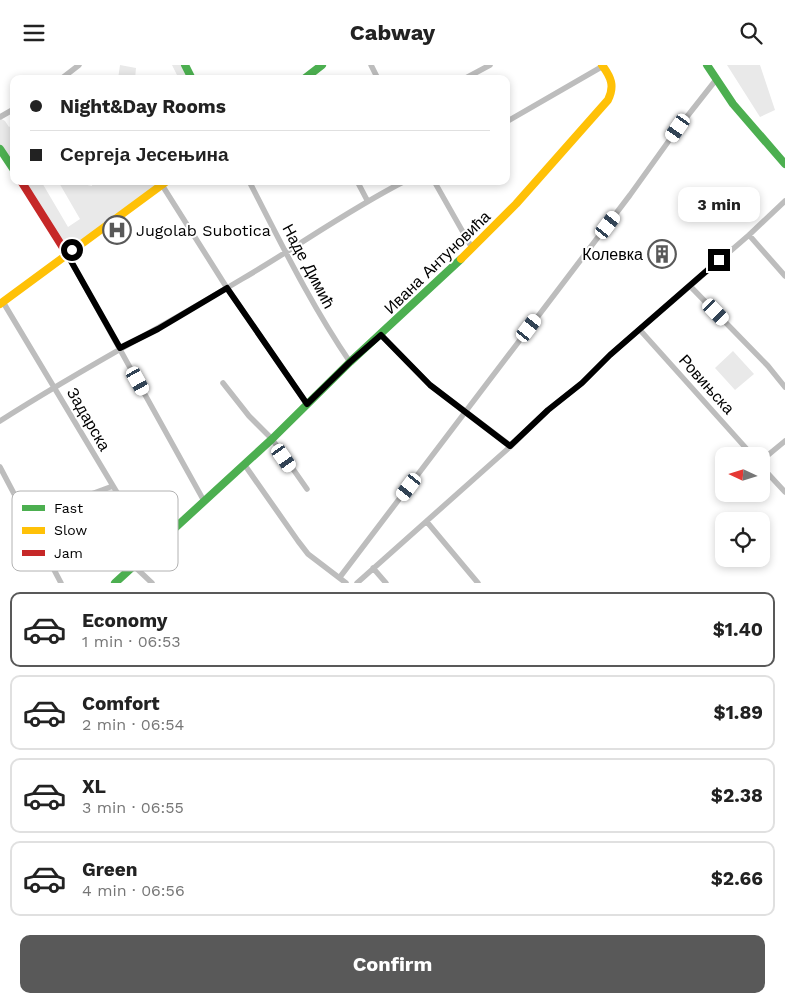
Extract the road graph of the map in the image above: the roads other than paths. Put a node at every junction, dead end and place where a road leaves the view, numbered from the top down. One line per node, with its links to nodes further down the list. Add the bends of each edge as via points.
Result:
1 (79, 65): 6 (street)
2 (322, 65): 7 (street)
3 (490, 65): 8 (street)
4 (603, 65): 10 (street); 24 (street, Ивана Антуновића, via 613,80 608,100 516,205)
5 (707, 65): 9 (street)
6 (66, 75)
7 (309, 75)
8 (471, 75)
9 (715, 81): 13 (street); 39 (street)
10 (510, 120)
11 (0, 149): 12 (street)
12 (10, 164)
13 (785, 165)
14 (24, 185): 26 (street)
15 (161, 185): 26 (street)
16 (165, 185): 29 (street)
17 (252, 185): 25 (street, Наде Димић)
18 (359, 185): 21 (street)
19 (397, 185): 21 (street)
20 (436, 185): 24 (street)
21 (368, 200): 25 (street)
22 (785, 201): 23 (street)
23 (749, 235): 27 (street); 28 (street)
24 (472, 248): 32 (street, Ивана Антуновића)
25 (286, 253): 29 (street); 34 (street, Наде Димић, via 329,332)
26 (67, 254): 30 (street); 33 (street)
27 (785, 276)
28 (690, 286): 31 (street); 37 (street)
29 (227, 288): 33 (street); 38 (street)
30 (2, 303): 36 (street, Задарска)
31 (640, 330): 43 (street); 44 (street, Ровињска)
32 (381, 335): 34 (street, Ивана Антуновића); 39 (street, via 430,385)
33 (120, 348): 36 (street); 55 (street)
34 (350, 362): 38 (street, Ивана Антуновића)
35 (224, 383): 41 (street)
36 (54, 386): 40 (street); 49 (street, Задарска)
37 (785, 387)
38 (307, 404): 41 (street, Ивана Антуновића)
39 (466, 412): 43 (street); 62 (street)
40 (0, 421)
41 (272, 439): 46 (street, Ивана Антуновића); 50 (street)
42 (785, 441): 45 (street)
43 (510, 446): 56 (street)
44 (745, 447)
45 (770, 454)
46 (244, 464): 55 (street, Ивана Антуновића); 62 (street, via 308,554)
47 (0, 467): 51 (street)
48 (770, 476): 54 (street)
49 (113, 486): 52 (street); 53 (street, Задарска)
50 (307, 489)
51 (13, 491)
52 (99, 491)
53 (116, 491)
54 (785, 493)
55 (204, 501): 57 (street, Ивана Антуновића)
56 (426, 521): 58 (street); 69 (street)
57 (178, 526)
58 (373, 568): 67 (street); 68 (street)
59 (55, 571): 63 (street)
60 (128, 571): 64 (street, Ивана Антуновића)
61 (139, 571): 65 (street)
62 (340, 577): 66 (street)
63 (61, 583)
64 (115, 583)
65 (152, 583)
66 (346, 583)
67 (357, 583)
68 (386, 583)
69 (478, 583)

